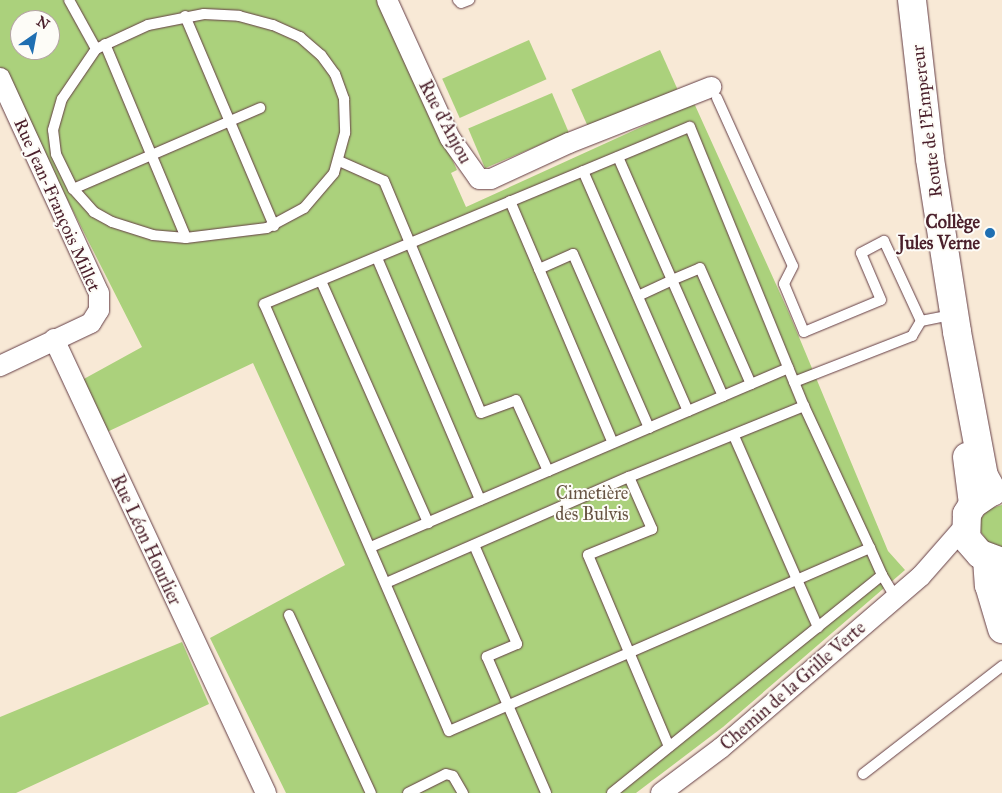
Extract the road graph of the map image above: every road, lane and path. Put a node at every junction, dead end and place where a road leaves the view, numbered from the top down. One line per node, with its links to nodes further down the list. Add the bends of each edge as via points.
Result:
1 (69, 0): 7 (lane)
2 (387, 0): 9 (street, Rue d'Anjou, via 450,138 479,179 491,179 569,143)
3 (458, 0): 4 (lane, via 462,3)
4 (469, 0)
5 (912, 0): 27 (main road, Route de l'Empereur)
6 (185, 16): 7 (lane, via 148,25); 11 (lane); 14 (lane, via 224,14 256,20 286,30 317,50 335,74 344,99 345,133)
7 (100, 47): 12 (lane); 16 (lane, via 62,100 53,130 56,154)
8 (0, 78): 28 (street, Rue Jean-François Millet, via 99,294 99,310 91,324)
9 (714, 92): 26 (lane, via 793,266 784,284 804,332 880,300 861,252 884,241)
10 (260, 108): 11 (lane)
11 (230, 121): 12 (lane); 18 (lane)
12 (151, 156): 16 (lane); 19 (lane)
13 (618, 157): 15 (lane); 24 (lane); 30 (lane, via 690,127)
14 (339, 161): 18 (lane, via 324,186 304,208); 20 (lane, via 384,181)
15 (583, 171): 17 (lane); 25 (lane)
16 (73, 190): 19 (lane, via 94,212 112,222 153,235)
17 (510, 201): 20 (lane); 22 (lane)
18 (274, 226): 19 (lane, via 239,234)
19 (186, 238)
20 (410, 244): 21 (lane); 39 (lane, via 481,413 516,400)
21 (377, 258): 23 (lane); 41 (lane)
22 (539, 269): 36 (lane, via 573,254); 38 (lane)
23 (321, 280): 42 (lane); 45 (lane, via 264,304)
24 (672, 280): 25 (lane); 32 (lane, via 700,268); 33 (lane)
25 (638, 296): 35 (lane)
26 (921, 321): 27 (lane); 31 (lane, via 912,336)
27 (949, 324): 43 (main road, Route de l'Empereur, via 984,476)
28 (54, 340): 29 (street); 59 (street, Rue Léon Hourlier)
29 (0, 366)
30 (788, 368): 31 (lane); 32 (lane)
31 (794, 382): 34 (lane)
32 (750, 384): 33 (lane)
33 (723, 396): 35 (lane)
34 (804, 406): 37 (lane); 46 (lane)
35 (688, 411): 36 (lane)
36 (649, 428): 38 (lane)
37 (734, 436): 40 (lane); 48 (lane)
38 (613, 443): 39 (lane)
39 (548, 471): 41 (lane)
40 (629, 477): 44 (lane); 54 (lane, via 652,529 588,555)
41 (480, 500): 42 (lane)
42 (428, 523): 45 (lane)
43 (985, 526): 50 (street, Chemin de la Grille Verte); 53 (main road, Route de l'Empereur, via 989,585)
44 (474, 545): 49 (lane); 56 (lane, via 517,644 487,657)
45 (371, 547): 49 (lane)
46 (870, 548): 47 (lane); 48 (lane)
47 (882, 575): 50 (lane); 52 (lane)
48 (797, 580): 52 (lane); 54 (lane)
49 (386, 583): 56 (lane, via 449,731)
50 (896, 598): 65 (street, Chemin de la Grille Verte, via 721,748)
51 (289, 615): 60 (lane)
52 (818, 627): 57 (lane)
53 (1002, 629)
54 (629, 653): 56 (lane); 57 (lane)
55 (1002, 666): 58 (lane)
56 (508, 706): 63 (lane)
57 (669, 747): 64 (lane)
58 (864, 774)
59 (266, 793)
60 (371, 793)
61 (408, 793): 62 (lane, via 446,774 452,776)
62 (463, 793)
63 (546, 793)
64 (612, 793)
65 (661, 793)

